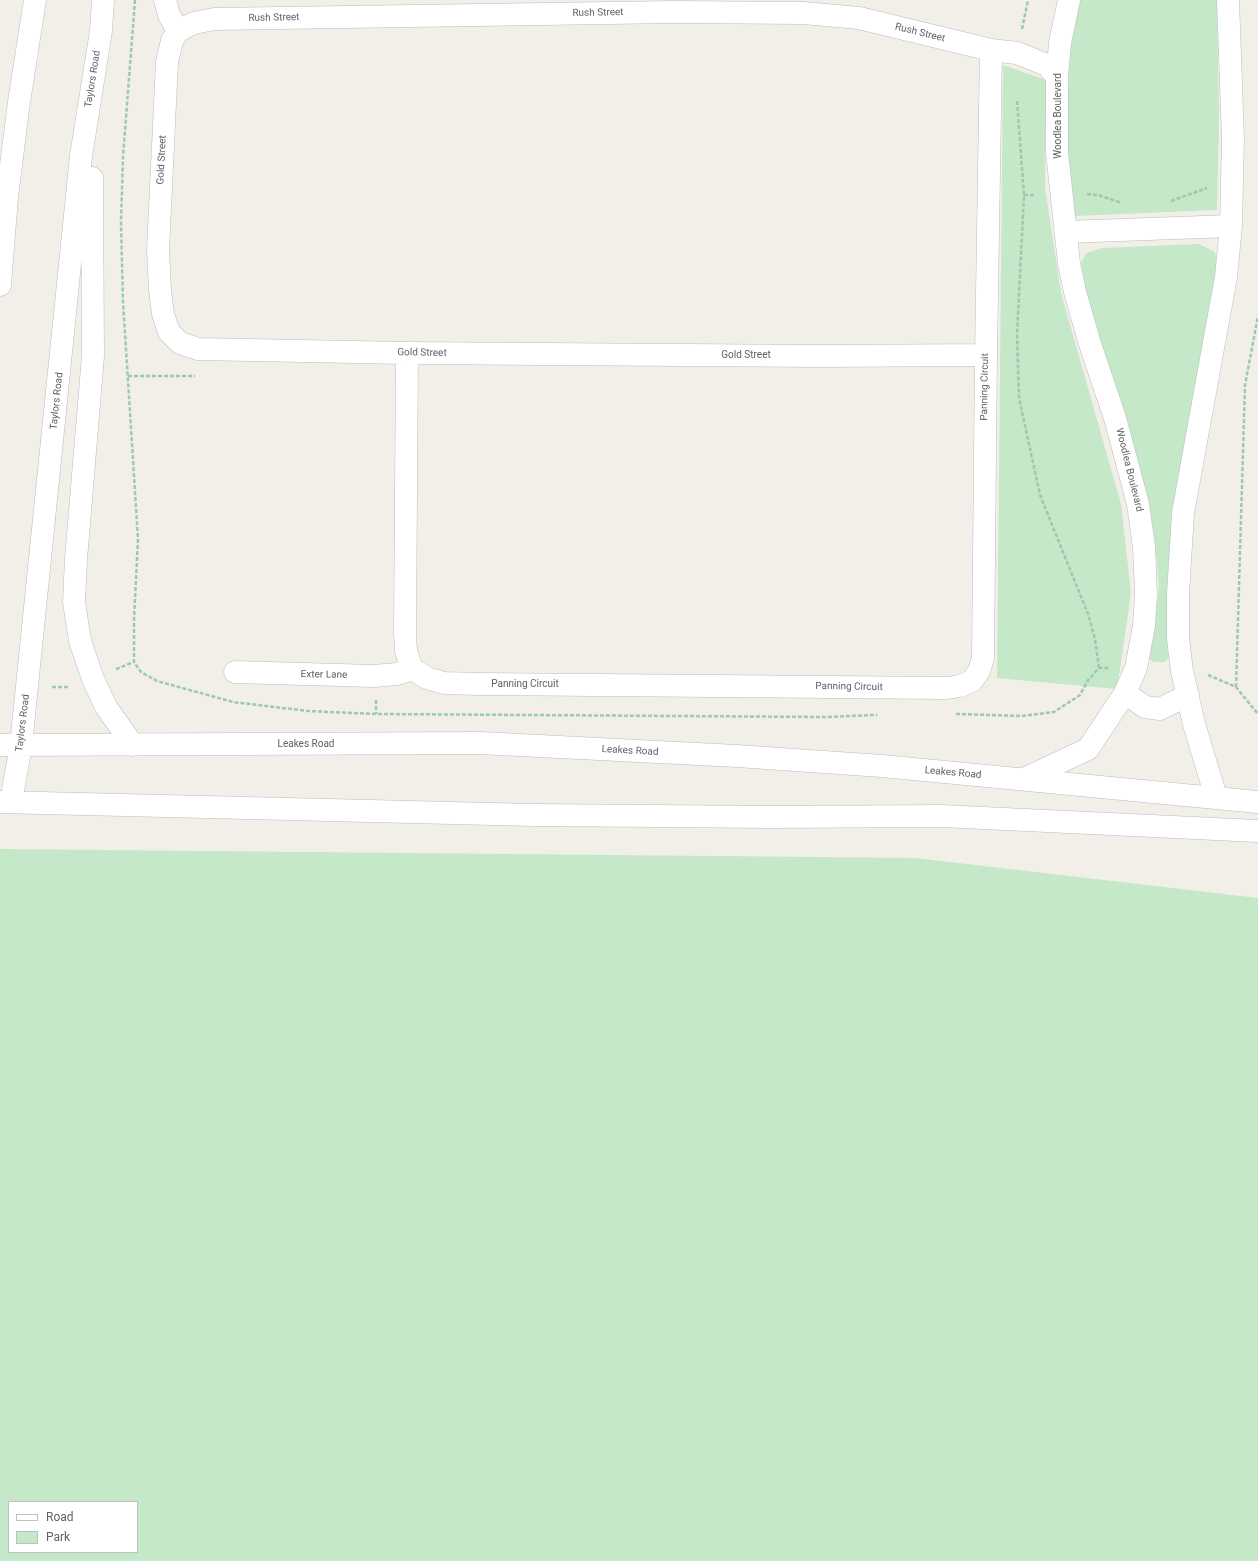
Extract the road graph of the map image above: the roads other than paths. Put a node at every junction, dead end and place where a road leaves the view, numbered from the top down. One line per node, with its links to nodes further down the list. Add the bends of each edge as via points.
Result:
1 (35, 0): 14 (street, via 8,190)
2 (103, 0): 6 (street, Taylors Road)
3 (165, 0): 7 (street, via 169,15)
4 (1069, 0): 8 (street, Woodlea Boulevard)
5 (1228, 0): 12 (street, via 1233,139)
6 (101, 31): 21 (street, Taylors Road, via 81,156); 22 (street, via 92,190 94,356 74,602 80,641 93,679 106,707)
7 (178, 31): 9 (street, Rush Street, via 194,23 214,19 674,12 803,13 859,18); 15 (street, Gold Street, via 172,41 167,62 159,222 160,290 163,314 169,332 180,343 198,349)
8 (1060, 43): 10 (street, Rush Street, via 1046,49); 11 (street, Woodlea Boulevard)
9 (991, 50): 10 (street, Rush Street); 16 (street, Panning Circuit)
10 (1017, 53): 11 (street, Rush Street, via 1047,65)
11 (1057, 77): 13 (street, Woodlea Boulevard, via 1057,152)
12 (1231, 226): 13 (street); 20 (street, via 1226,277 1183,513 1178,587 1178,640)
13 (1066, 232): 19 (street, Woodlea Boulevard, via 1075,292 1128,460 1143,540 1146,594 1144,626 1136,668)
14 (0, 285)
15 (408, 353): 16 (street, Gold Street); 17 (street, via 405,633 406,651)
16 (986, 355): 17 (street, Panning Circuit, via 983,658 979,671 972,681 947,688 480,684 444,683 427,678)
17 (412, 669): 18 (street, Exter Lane, via 397,674 374,676)
18 (235, 672)
19 (1125, 693): 20 (street, via 1144,707 1160,709); 23 (street, Woodlea Boulevard, via 1088,750)
20 (1188, 695): 24 (street)
21 (10, 745): 22 (street, Leakes Road); 25 (street, Taylors Road)
22 (134, 745): 23 (street, Leakes Road, via 480,743 737,756)
23 (1023, 779): 24 (street, Leakes Road)
24 (1216, 797): 26 (street, Leakes Road)
25 (6, 802): 27 (street, via 534,815 941,816)
26 (1258, 802)
27 (1258, 831)

